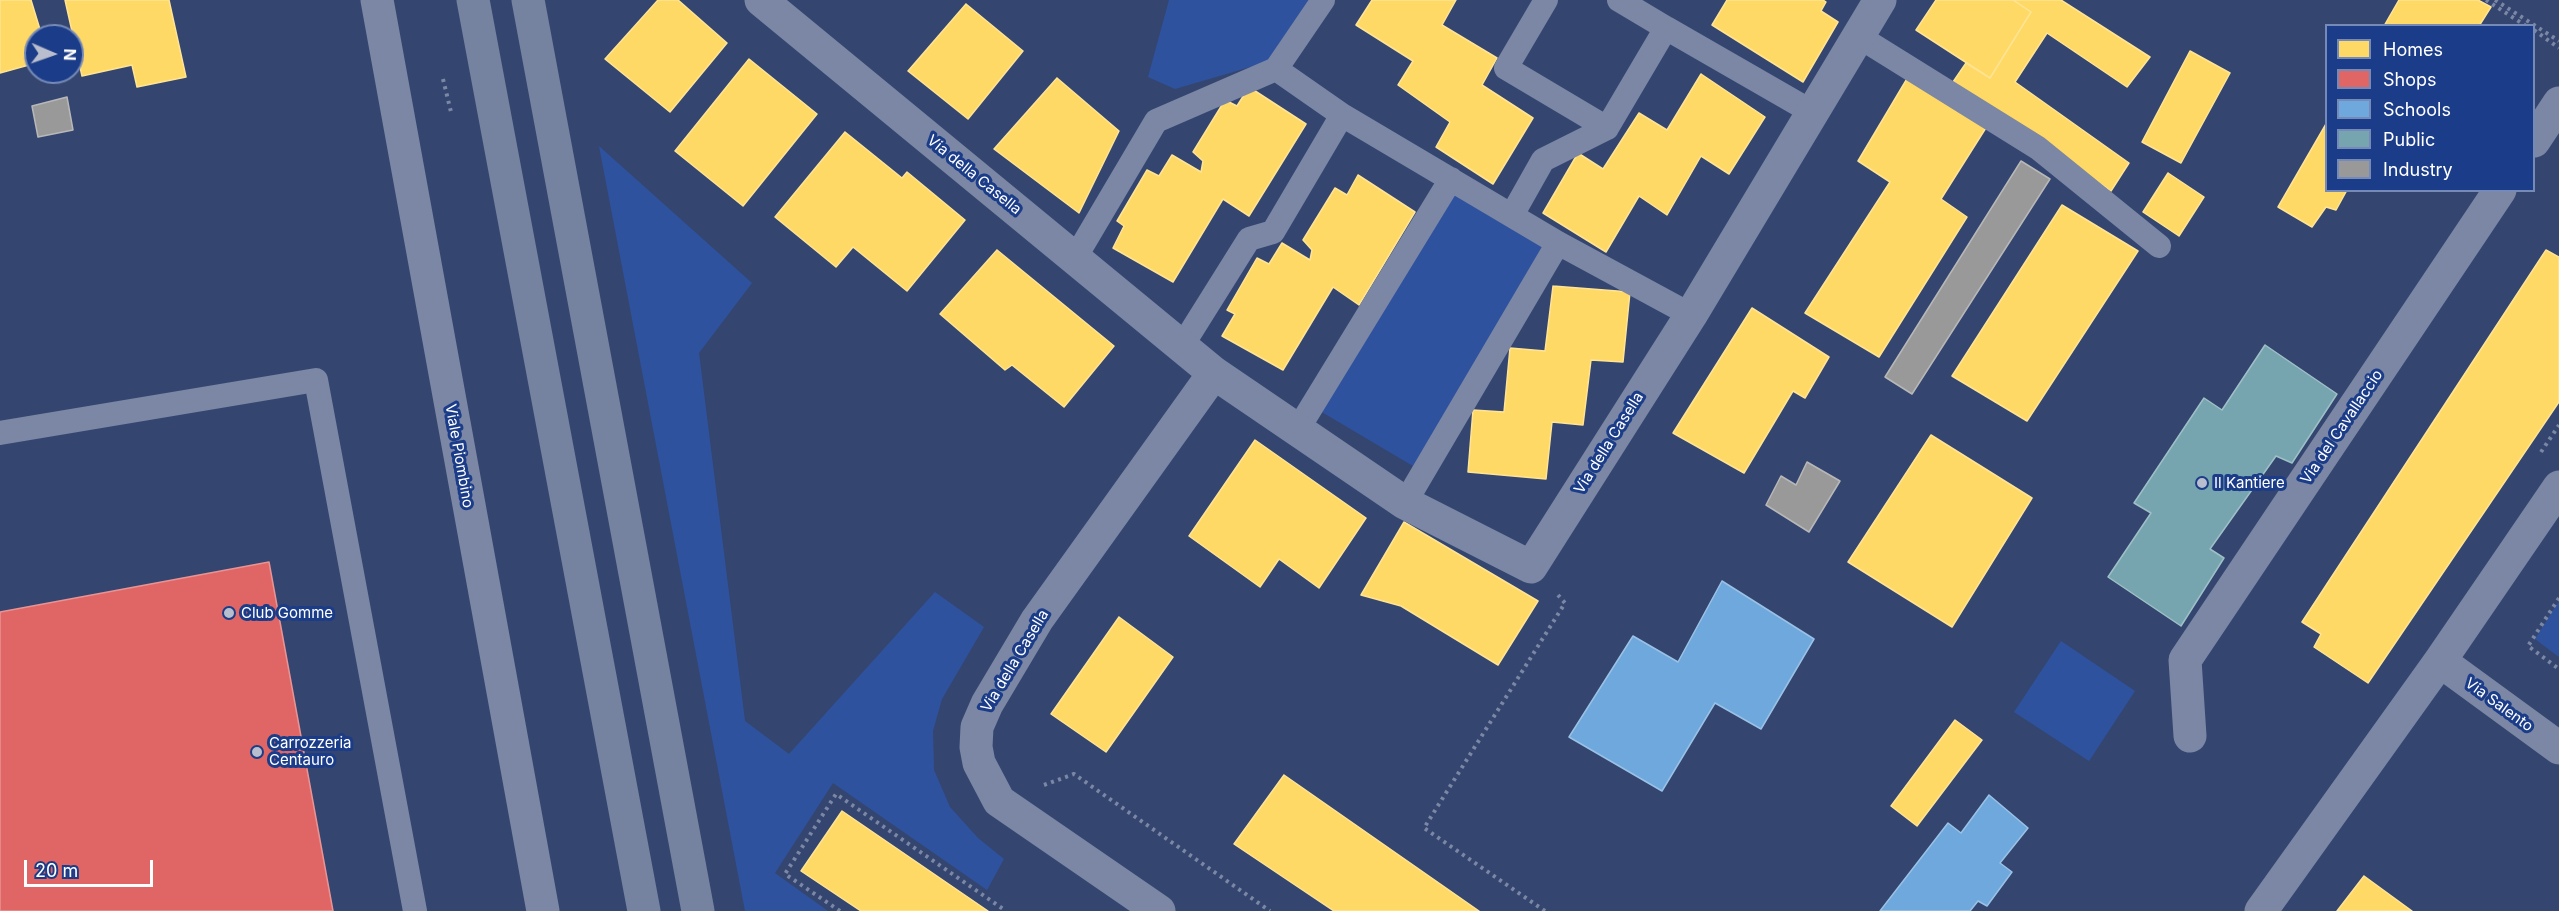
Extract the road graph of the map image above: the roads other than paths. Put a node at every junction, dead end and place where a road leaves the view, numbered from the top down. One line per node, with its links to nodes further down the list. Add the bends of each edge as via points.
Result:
1 (377, 0): 36 (street, Viale Piombino)
2 (473, 0): 37 (highway)
3 (528, 0): 13 (highway)
4 (535, 0): 13 (highway)
5 (760, 0): 24 (street, Via della Casella)
6 (1323, 0): 12 (lane)
7 (1546, 0): 17 (lane, via 1506,68)
8 (1619, 0): 10 (lane)
9 (1880, 0): 11 (street, Via della Casella)
10 (1666, 28): 15 (lane); 17 (lane)
11 (1858, 36): 15 (street, Via della Casella); 23 (lane, via 2038,148)
12 (1276, 69): 16 (lane); 24 (lane, via 1156,121)
13 (542, 79): 38 (highway)
14 (2559, 103): 18 (street)
15 (1812, 112): 25 (street, Via della Casella)
16 (1342, 115): 19 (lane); 26 (lane, via 1273,232 1249,238)
17 (1607, 128): 21 (lane, via 1543,160)
18 (2535, 139)
19 (1451, 179): 21 (lane); 28 (lane)
20 (2499, 192): 33 (street, Via del Cavallaccio, via 2186,660)
21 (1512, 215): 22 (lane)
22 (1558, 243): 25 (lane); 31 (lane)
23 (2159, 246)
24 (1075, 258): 26 (street, Via della Casella)
25 (1691, 315): 31 (street, Via della Casella, via 1531,567)
26 (1182, 346): 27 (street, Via della Casella)
27 (1214, 373): 28 (street, Via della Casella); 39 (street, Via della Casella, via 1037,620 977,727 979,763 999,801)
28 (1298, 429): 31 (street, Via della Casella)
29 (0, 433): 35 (lane, via 316,380)
30 (2559, 487): 32 (street)
31 (1405, 503)
32 (2440, 661): 34 (street, Via Salento); 40 (street)
33 (2190, 736)
34 (2559, 748)
35 (415, 911)
36 (543, 911)
37 (644, 911)
38 (698, 911)
39 (1160, 911)
40 (2260, 911)

